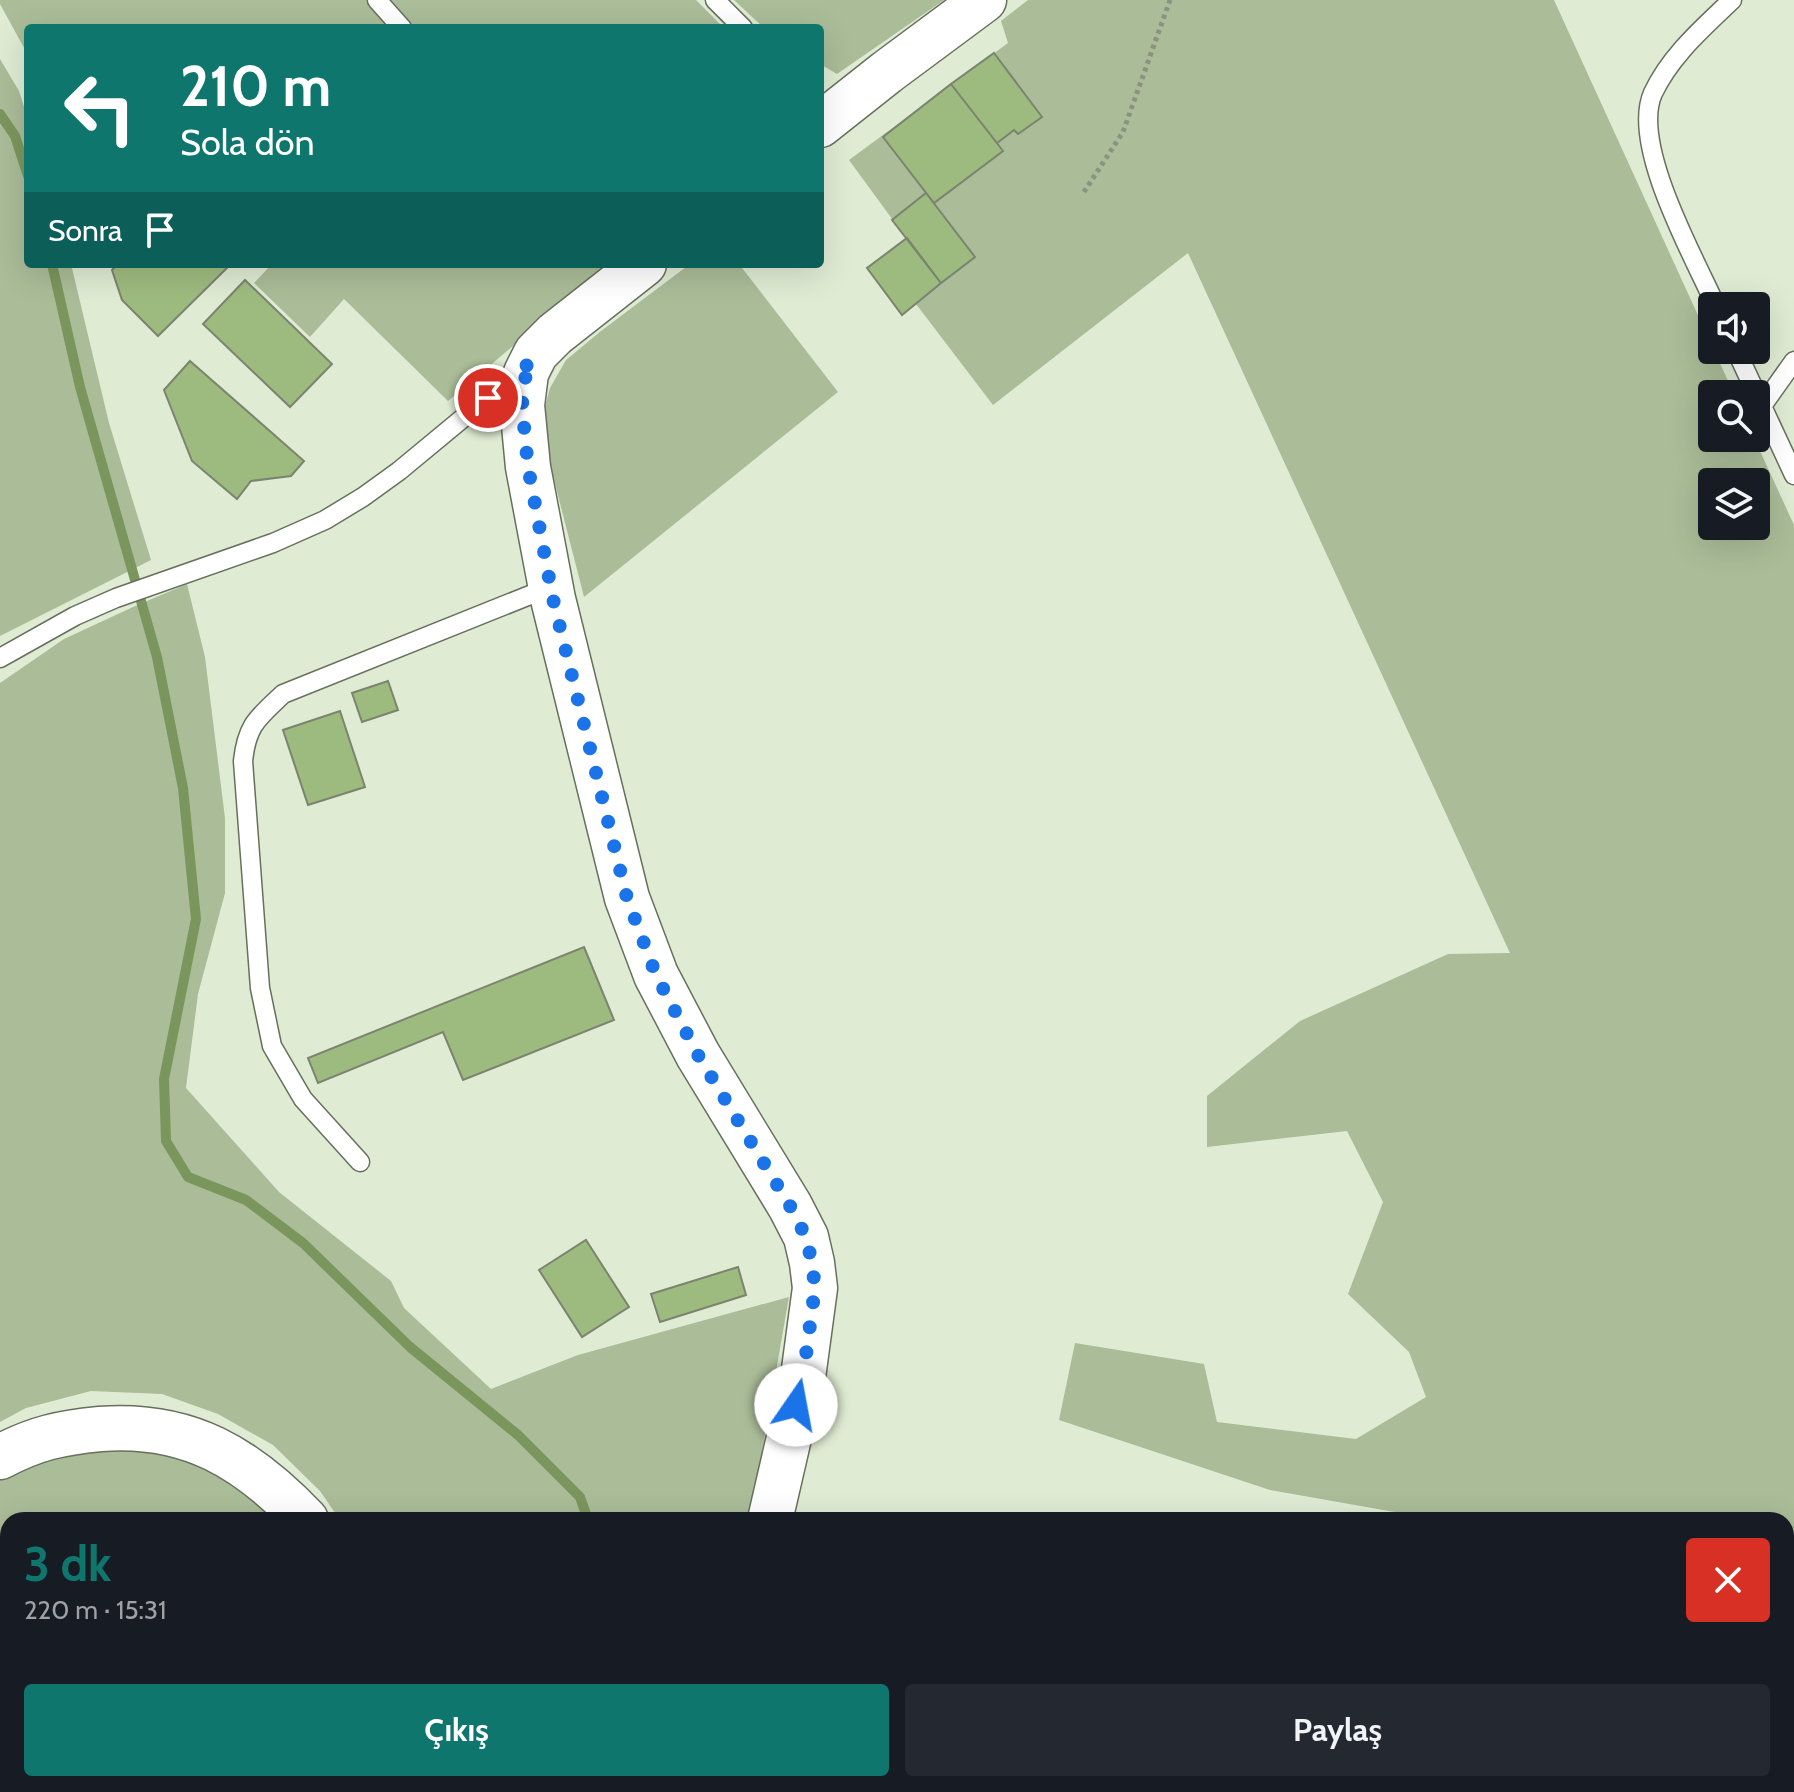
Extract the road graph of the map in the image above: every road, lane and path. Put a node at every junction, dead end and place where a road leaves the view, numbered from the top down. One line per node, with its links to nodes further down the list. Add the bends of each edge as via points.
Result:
1 (377, 0): 6 (lane)
2 (715, 0): 7 (lane)
3 (984, 0): 8 (street)
4 (1170, 0): 9 (path, via 1123,132)
5 (1732, 0): 11 (lane, via 1674,57 1652,97 1648,120 1650,147 1667,199)
6 (398, 24)
7 (739, 24)
8 (824, 116)
9 (1084, 192)
10 (629, 268): 12 (street)
11 (1710, 292)
12 (532, 361): 17 (street, via 522,405); 18 (lane, via 399,471 325,520 116,598)
13 (1794, 361): 14 (lane)
14 (1770, 395)
15 (1770, 423): 16 (lane)
16 (1794, 475)
17 (550, 587): 19 (lane, via 283,694 259,716 246,738 243,761 260,988 272,1046 303,1099); 22 (street, via 627,898 656,975 806,1237 815,1288 803,1377)
18 (0, 658)
19 (360, 1162)
20 (0, 1457): 21 (street, via 38,1439 72,1432 144,1428 185,1436 219,1451 254,1471)
21 (298, 1512)
22 (772, 1512)

